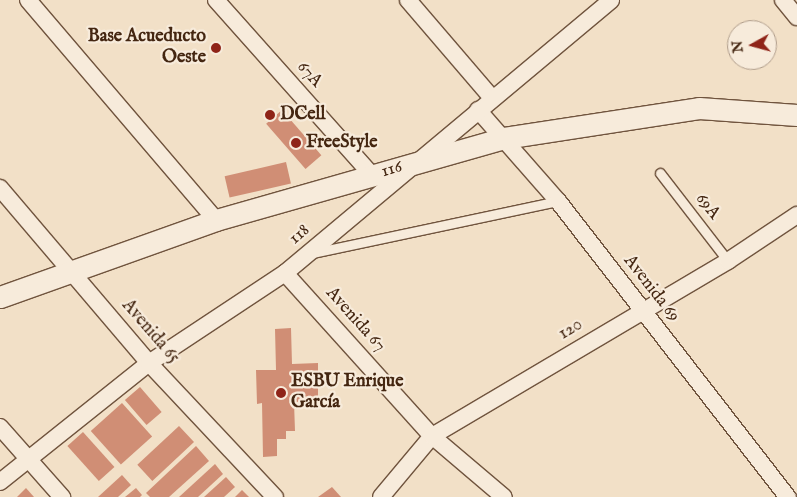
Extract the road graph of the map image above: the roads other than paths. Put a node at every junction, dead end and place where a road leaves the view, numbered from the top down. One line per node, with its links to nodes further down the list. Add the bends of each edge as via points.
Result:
1 (28, 0): 17 (street)
2 (216, 0): 13 (street, 67A)
3 (408, 0): 7 (street)
4 (611, 0): 7 (street, 118)
5 (783, 0): 6 (street)
6 (797, 17)
7 (492, 98): 8 (street, 118)
8 (478, 110): 10 (street, Avenida 69); 11 (street, 118)
9 (797, 115): 10 (street, 116, via 699,108)
10 (504, 138): 11 (street, 116); 15 (street, Avenida 69)
11 (417, 163): 13 (street, 116); 18 (street, 118)
12 (660, 172): 19 (lane, 69A)
13 (373, 176): 17 (street, 116)
14 (0, 188): 20 (street, Avenida 65)
15 (558, 201): 18 (lane); 23 (street, Avenida 69)
16 (797, 215): 19 (street, 120)
17 (216, 220): 20 (street, 116)
18 (307, 254): 21 (street, 118)
19 (728, 260): 23 (street, 120)
20 (71, 271): 22 (street, 116); 24 (street, Avenida 65)
21 (285, 273): 24 (street, 118); 26 (street, Avenida 67)
22 (0, 297)
23 (643, 310): 26 (street, 120); 33 (street, Avenida 69)
24 (149, 362): 27 (street, 118); 30 (street, Avenida 65)
25 (0, 428): 27 (street)
26 (432, 436): 31 (street, 120); 32 (street, Avenida 67)
27 (28, 458): 28 (street, 118); 29 (street)
28 (0, 482)
29 (62, 497)
30 (275, 497)
31 (381, 497)
32 (504, 497)
33 (788, 497)

